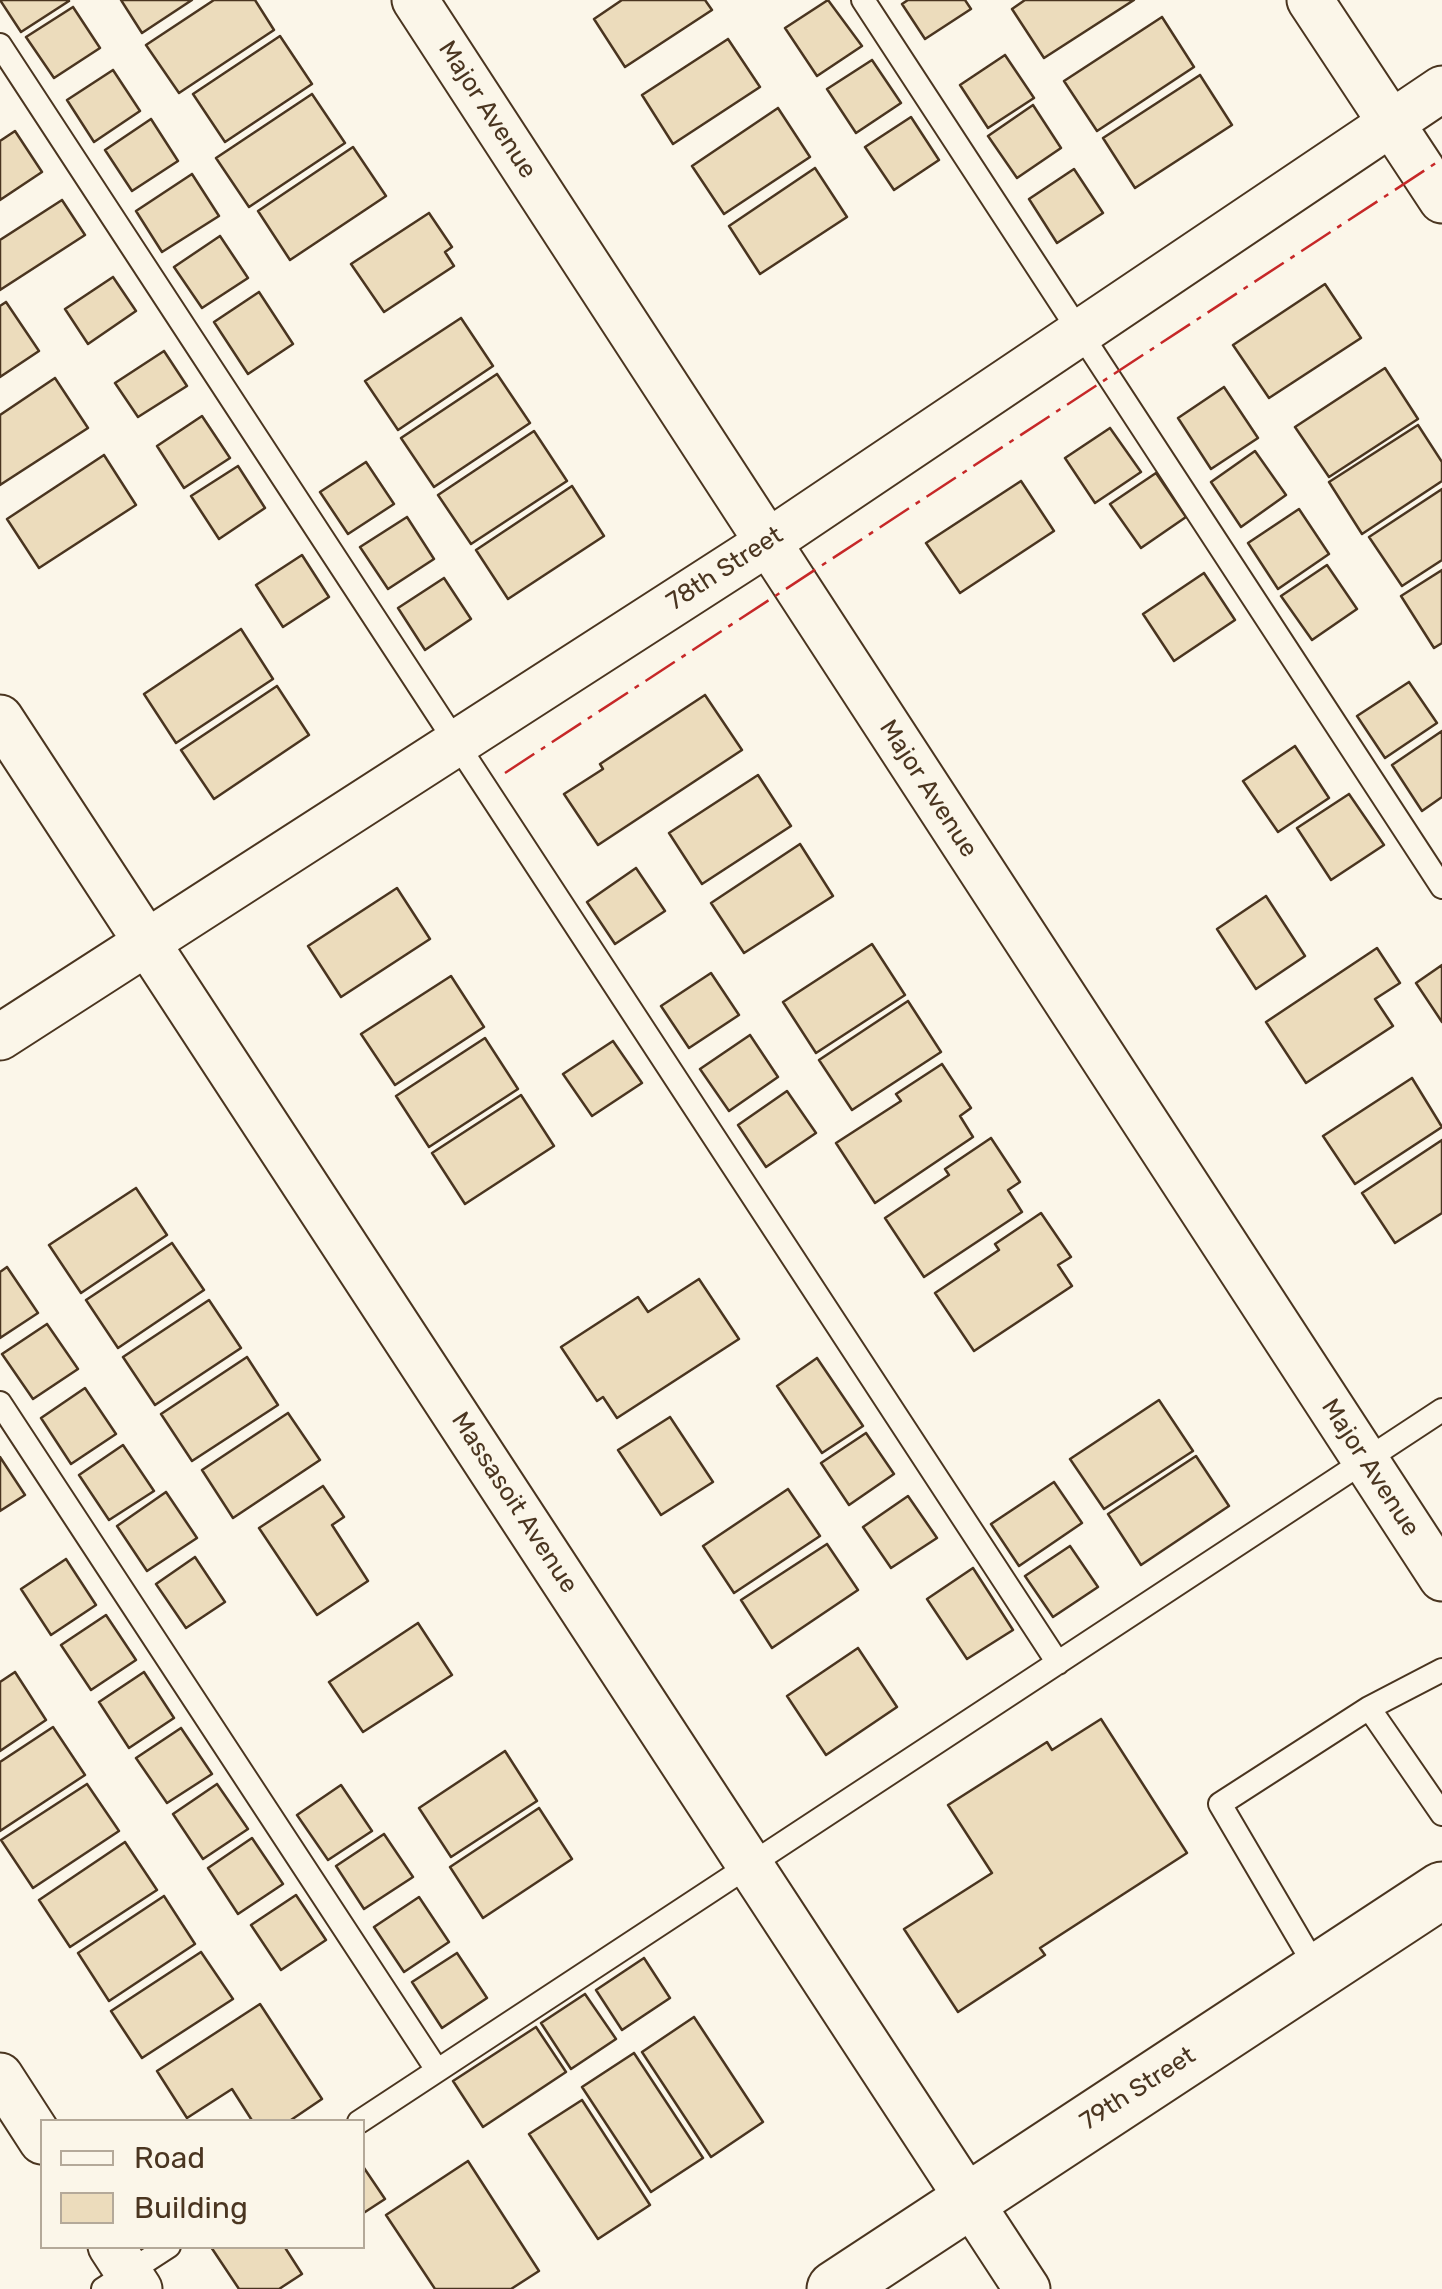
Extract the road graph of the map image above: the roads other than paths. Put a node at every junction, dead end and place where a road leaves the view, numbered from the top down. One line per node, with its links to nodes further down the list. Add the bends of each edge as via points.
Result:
1 (416, 0): 9 (street, Major Avenue)
2 (863, 0): 8 (lane)
3 (1310, 0): 6 (street)
4 (0, 45): 11 (lane)
5 (1442, 89): 6 (street, 78th Street)
6 (1392, 124): 7 (street); 8 (street, 78th Street)
7 (1442, 200)
8 (1081, 333): 9 (street, 78th Street); 12 (lane)
9 (767, 542): 11 (street, 78th Street); 17 (street, Major Avenue)
10 (0, 718): 13 (street, Massasoit Avenue)
11 (457, 743): 13 (street, 78th Street); 19 (lane)
12 (1442, 887)
13 (146, 940): 14 (street, 78th Street); 23 (street, Massasoit Avenue)
14 (0, 1038)
15 (0, 1403): 26 (lane)
16 (1442, 1410): 17 (lane)
17 (1365, 1460): 18 (street, Major Avenue); 19 (lane)
18 (1442, 1578)
19 (1058, 1663): 23 (lane)
20 (1442, 1670): 21 (lane)
21 (1369, 1708): 22 (lane); 25 (lane, via 1220,1804)
22 (1442, 1814)
23 (750, 1865): 26 (lane); 30 (street, Massasoit Avenue)
24 (1442, 1890): 25 (main road, 79th Street)
25 (1318, 1971): 30 (main road, 79th Street)
26 (437, 2070): 28 (lane)
27 (0, 2076): 29 (street)
28 (364, 2119)
29 (40, 2138)
30 (969, 2201): 33 (main road, 79th Street); 34 (street, Massasoit Avenue)
31 (164, 2249): 32 (lane)
32 (120, 2274)
33 (835, 2289)
34 (1028, 2289)

